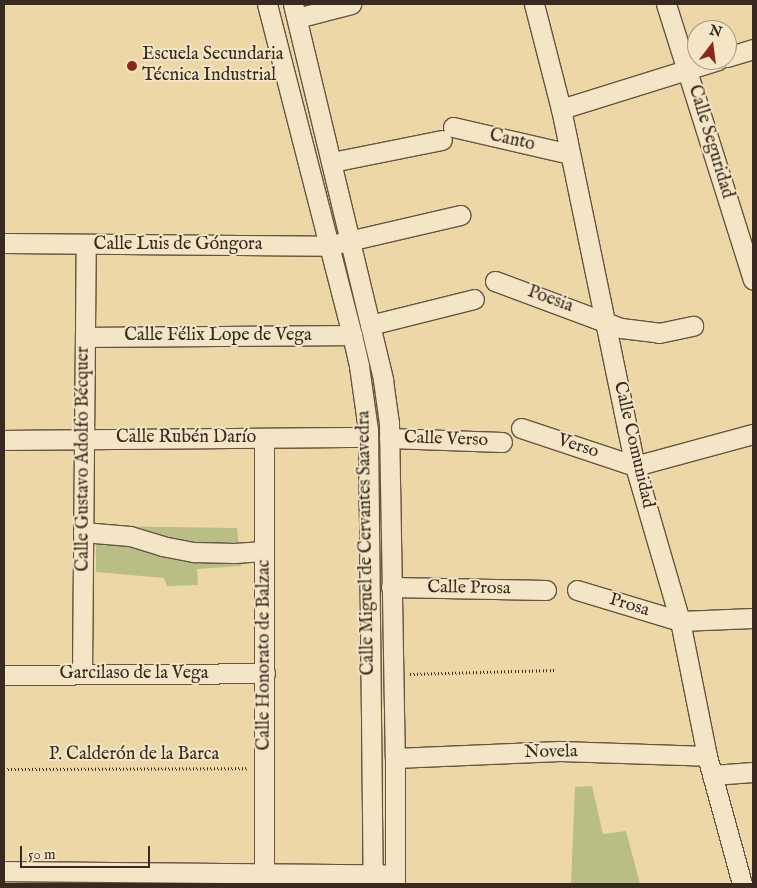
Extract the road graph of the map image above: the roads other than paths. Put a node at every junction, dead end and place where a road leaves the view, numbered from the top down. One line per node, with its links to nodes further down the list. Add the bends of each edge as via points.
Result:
1 (267, 4): 16 (street, Calle Miguel de Cervantes Saavedra)
2 (351, 4): 5 (street)
3 (534, 4): 9 (street, Calle Comunidad)
4 (666, 4): 8 (street, Calle Seguridad)
5 (295, 11): 11 (street, Calle Miguel de Cervantes Saavedra)
6 (753, 49): 7 (street)
7 (737, 54)
8 (687, 70): 9 (street); 17 (street, Calle Seguridad)
9 (561, 109): 10 (street, Calle Comunidad)
10 (570, 154): 11 (street, Canto, via 448,134); 20 (street, Calle Comunidad)
11 (332, 162): 13 (street, Calle Miguel de Cervantes Saavedra)
12 (460, 215): 13 (street, Calle Luis de Góngora)
13 (351, 241): 16 (street, Calle Luis de Góngora); 21 (street, Calle Miguel de Cervantes Saavedra)
14 (4, 243): 15 (street, Calle Luis de Góngora)
15 (86, 244): 16 (street, Calle Luis de Góngora); 24 (street, Calle Gustavo Adolfo Bécquer)
16 (327, 246): 23 (street, Calle Miguel de Cervantes Saavedra)
17 (753, 280)
18 (496, 281): 20 (street, Poesia)
19 (474, 299): 21 (street)
20 (605, 320): 22 (street, Poesia, via 621,328 660,333); 33 (street, Calle Comunidad)
21 (370, 325): 29 (street, Calle Miguel de Cervantes Saavedra, via 383,380)
22 (693, 326)
23 (352, 335): 24 (street, Calle Félix Lope de Vega); 27 (street, Calle Miguel de Cervantes Saavedra)
24 (85, 337): 30 (street, Calle Gustavo Adolfo Bécquer)
25 (520, 428): 33 (street, Verso)
26 (753, 434): 33 (street)
27 (368, 437): 28 (street, Calle Rubén Darío); 50 (street, Calle Miguel de Cervantes Saavedra)
28 (264, 438): 30 (street, Calle Rubén Darío); 35 (street, Calle Honorato de Balzac)
29 (389, 438): 32 (street, Calle Verso); 36 (street, Calle Miguel de Cervantes Saavedra)
30 (84, 439): 31 (street, Calle Rubén Darío); 34 (street, Calle Gustavo Adolfo Bécquer)
31 (4, 440)
32 (502, 442)
33 (635, 466): 40 (street, Calle Comunidad)
34 (83, 532): 35 (street, via 130,536 194,552); 42 (street, Calle Gustavo Adolfo Bécquer)
35 (264, 551): 41 (street, Calle Honorato de Balzac)
36 (391, 587): 37 (street, Calle Prosa); 45 (street, Calle Miguel de Cervantes Saavedra)
37 (546, 590)
38 (577, 590): 40 (street, Prosa)
39 (753, 618): 40 (street, Prosa)
40 (680, 621): 44 (street, Calle Comunidad)
41 (265, 672): 42 (street, Garcilaso de la Vega); 49 (street, Calle Honorato de Balzac)
42 (82, 674): 43 (street, Garcilaso de la Vega)
43 (4, 675)
44 (707, 756): 45 (street, Novela, via 560,751); 47 (street, Calle Comunidad)
45 (395, 758): 51 (street, Calle Miguel de Cervantes Saavedra)
46 (753, 772): 47 (street)
47 (712, 775): 52 (street, Calle Comunidad)
48 (4, 871): 49 (street)
49 (264, 873): 50 (street)
50 (372, 879): 51 (street)
51 (395, 879)
52 (742, 884)

